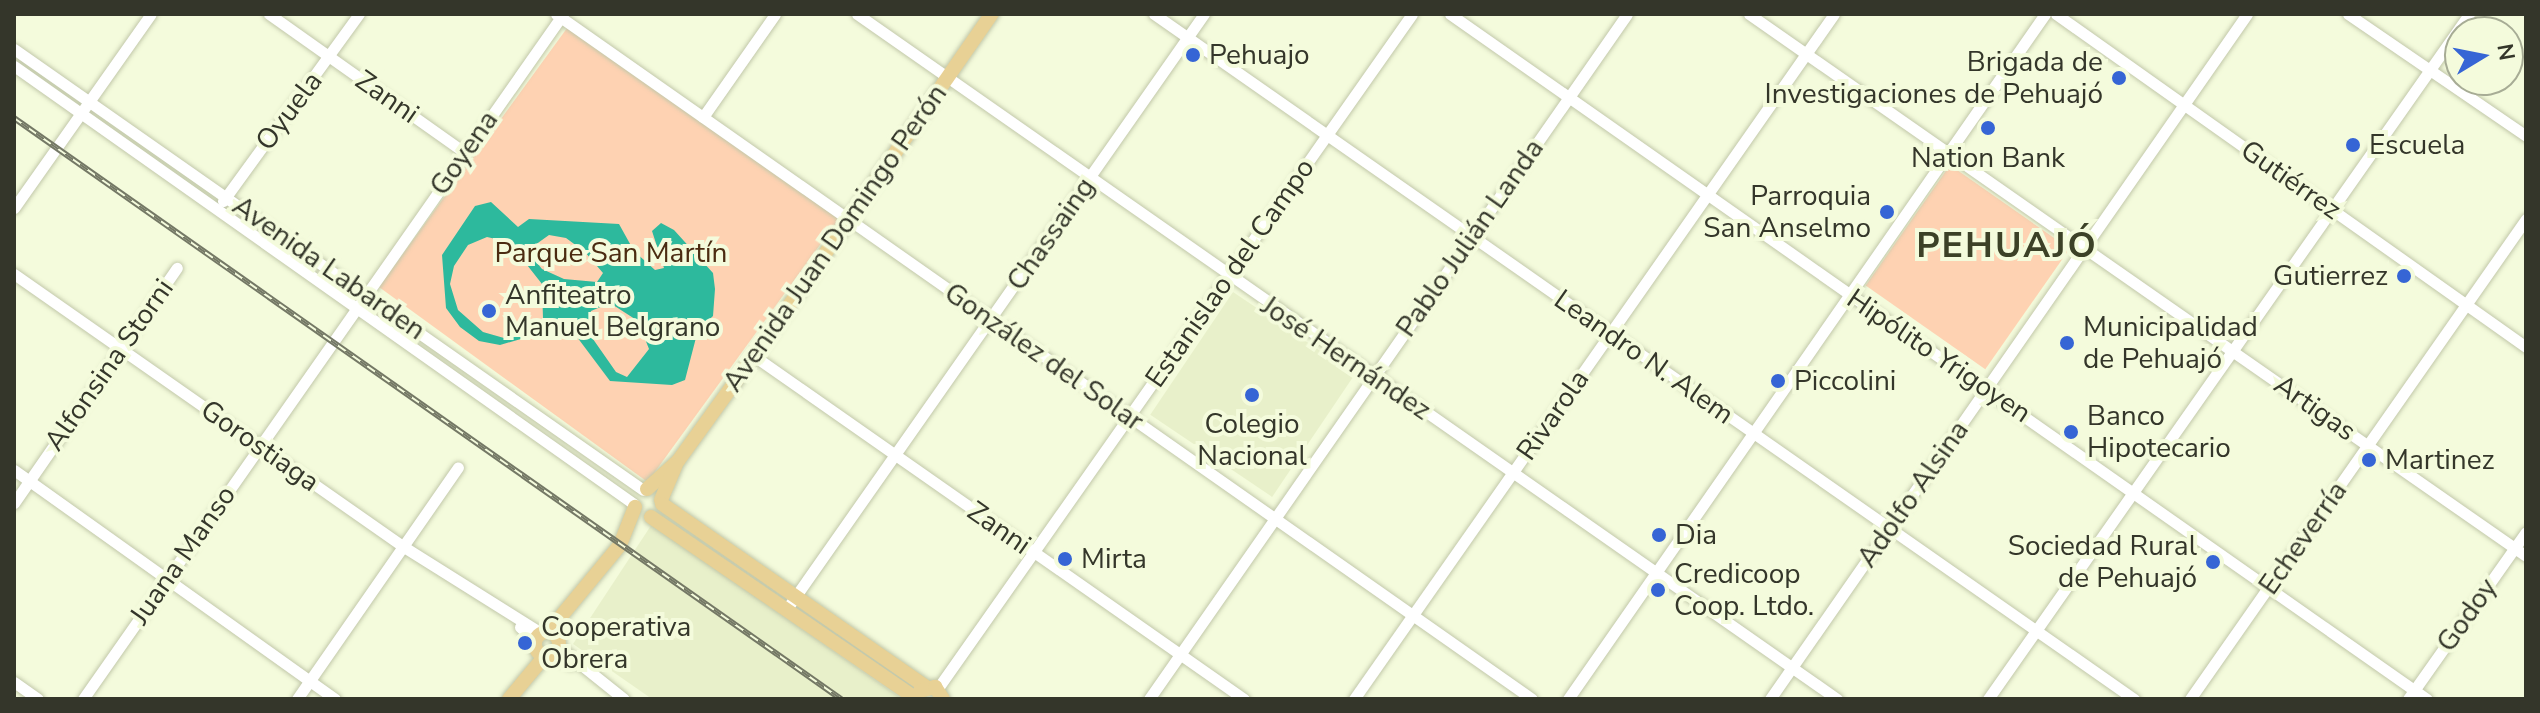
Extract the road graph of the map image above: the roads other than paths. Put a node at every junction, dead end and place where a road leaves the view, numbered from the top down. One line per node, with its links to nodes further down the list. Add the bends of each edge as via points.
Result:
1 (151, 14): 28 (street)
2 (269, 14): 23 (street, Zanni)
3 (359, 14): 23 (street, Oyuela)
4 (775, 14): 31 (street)
5 (857, 14): 26 (street, José Hernández)
6 (992, 14): 26 (main road, Avenida Juan Domingo Perón)
7 (1154, 14): 20 (street, Leandro N. Alem)
8 (1204, 14): 20 (street, Chassaing)
9 (1412, 14): 32 (street, Estanislao del Campo)
10 (1450, 14): 27 (street, Hipólito Yrigoyen)
11 (1627, 14): 27 (street, Pablo Julián Landa)
12 (1749, 14): 22 (street, Artigas)
13 (1834, 14): 22 (street, Rivarola)
14 (2045, 14): 34 (street)
15 (2056, 14): 29 (street, Gutiérrez)
16 (2247, 14): 29 (street, Adolfo Alsina)
17 (2348, 14): 25 (street)
18 (2469, 14): 25 (street)
19 (560, 15): 31 (street, González del Solar); 35 (street, Goyena)
20 (1188, 37): 32 (street, Leandro N. Alem); 36 (street, Chassaing)
21 (14, 49): 28 (street, Avenida Labarden)
22 (1806, 54): 34 (street, Artigas); 37 (street, Rivarola)
23 (330, 57): 35 (street, Zanni); 38 (street, Oyuela)
24 (14, 66): 30 (street, Avenida Labarden)
25 (2431, 69): 33 (street); 41 (street)
26 (947, 77): 36 (street, José Hernández); 43 (main road, Avenida Juan Domingo Perón)
27 (1569, 97): 37 (street, Hipólito Yrigoyen); 44 (street, Pablo Julián Landa)
28 (90, 102): 30 (street); 38 (street, Avenida Labarden)
29 (2184, 105): 41 (street, Gutiérrez); 45 (street, Adolfo Alsina)
30 (82, 113): 39 (street); 40 (street, Avenida Labarden)
31 (703, 117): 43 (street, González del Solar)
32 (1326, 136): 44 (street, Leandro N. Alem); 48 (street, Estanislao del Campo)
33 (2526, 136)
34 (1949, 152): 45 (street, Artigas); 50 (street)
35 (465, 153): 49 (street, Goyena)
36 (1091, 177): 48 (street, José Hernández); 53 (street, Chassaing)
37 (1708, 194): 50 (street, Hipólito Yrigoyen); 54 (street, Rivarola)
38 (226, 196): 40 (street, Oyuela); 49 (street, Avenida Labarden)
39 (14, 208)
40 (218, 208): 52 (street, Avenida Labarden)
41 (2332, 209): 51 (street, Gutiérrez); 57 (street)
42 (2526, 219): 51 (street, Echeverría)
43 (849, 220): 53 (street, González del Solar); 58 (main road, Avenida Juan Domingo Perón)
44 (1472, 236): 54 (street, Leandro N. Alem); 59 (street, Pablo Julián Landa)
45 (2083, 250): 57 (street, Artigas); 60 (street, Adolfo Alsina)
46 (177, 268): 56 (street, Alfonsina Storni)
47 (14, 274): 56 (street, Gorostiaga)
48 (1227, 276): 59 (street, José Hernández); 61 (street, Estanislao del Campo)
49 (366, 292): 52 (street, Juana Manso); 71 (street, Avenida Labarden)
50 (1850, 295): 60 (street, Hipólito Yrigoyen); 62 (street)
51 (2467, 303): 55 (street, Gutiérrez); 63 (street, Echeverría)
52 (356, 306): 64 (street, Juana Manso); 75 (street, Avenida Labarden)
53 (991, 319): 61 (street, González del Solar); 65 (street, Chassaing)
54 (1611, 333): 62 (street, Leandro N. Alem); 69 (street, Rivarola)
55 (2526, 347)
56 (120, 348): 64 (street, Gorostiaga); 70 (street, Alfonsina Storni)
57 (2233, 351): 63 (street, Artigas); 72 (street)
58 (754, 356): 65 (street, Zanni); 66 (main road, Avenida Juan Domingo Perón)
59 (1373, 378): 69 (street, José Hernández); 77 (street, Pablo Julián Landa)
60 (1987, 388): 72 (street, Hipólito Yrigoyen); 78 (street, Adolfo Alsina)
61 (1129, 416): 77 (street, González del Solar); 83 (street, Estanislao del Campo)
62 (1753, 433): 78 (street, Leandro N. Alem); 85 (street)
63 (2368, 444): 82 (street, Artigas); 87 (street, Echeverría)
64 (260, 445): 81 (street, Gorostiaga); 86 (street, Juana Manso)
65 (896, 455): 83 (street, Zanni); 88 (street, Chassaing)
66 (678, 461): 71 (main road, Avenida Juan Domingo Perón); 73 (main road, Avenida Juan Domingo Perón)
67 (458, 467): 81 (street)
68 (14, 470): 70 (street)
69 (1514, 471): 85 (street, José Hernández); 90 (street, Rivarola)
70 (29, 481): 74 (street, Alfonsina Storni); 86 (street)
71 (645, 490): 73 (main road); 75 (main road, Avenida Juan Domingo Perón)
72 (2134, 491): 87 (street, Hipólito Yrigoyen); 91 (street)
73 (662, 502): 76 (main road, Avenida Juan Domingo Perón); 88 (main road)
74 (14, 503)
75 (634, 506): 76 (main road); 80 (main road, Avenida Juan Domingo Perón)
76 (650, 517): 80 (main road, Avenida Juan Domingo Perón); 89 (main road)
77 (1275, 519): 90 (street, González del Solar); 93 (street, Pablo Julián Landa)
78 (1887, 531): 91 (street, Leandro N. Alem); 94 (street, Adolfo Alsina)
79 (2526, 532): 82 (street, Godoy)
80 (626, 535): 92 (main road)
81 (404, 547): 92 (street, Gorostiaga); 95 (street)
82 (2515, 548): 84 (street, Artigas); 97 (street, Godoy)
83 (1034, 552): 93 (street, Zanni); 98 (street, Estanislao del Campo)
84 (2526, 556)
85 (1658, 569): 94 (street, José Hernández); 109 (street)
86 (167, 578): 95 (street); 100 (street, Juana Manso)
87 (2269, 586): 97 (street, Hipólito Yrigoyen); 114 (street, Echeverría)
88 (796, 597): 89 (street, Chassaing); 98 (main road)
89 (786, 610): 98 (main road)
90 (1413, 615): 107 (street, Rivarola); 108 (street, González del Solar)
91 (2036, 631): 112 (street); 113 (street, Leandro N. Alem)
92 (547, 644): 103 (main road); 104 (street, Gorostiaga)
93 (1180, 655): 105 (street, Pablo Julián Landa); 106 (street, Zanni)
94 (1792, 668): 110 (street, Adolfo Alsina); 111 (street, José Hernández)
95 (310, 680): 101 (street); 102 (street)
96 (14, 682): 99 (street)
97 (2411, 695): 115 (street, Hipólito Yrigoyen)
98 (932, 696)
99 (38, 699)
100 (83, 699)
101 (297, 699)
102 (335, 699)
103 (509, 699)
104 (624, 699)
105 (1149, 699)
106 (1244, 699)
107 (1354, 699)
108 (1532, 699)
109 (1568, 699)
110 (1770, 699)
111 (1837, 699)
112 (1988, 699)
113 (2134, 699)
114 (2190, 699)
115 (2427, 699)

